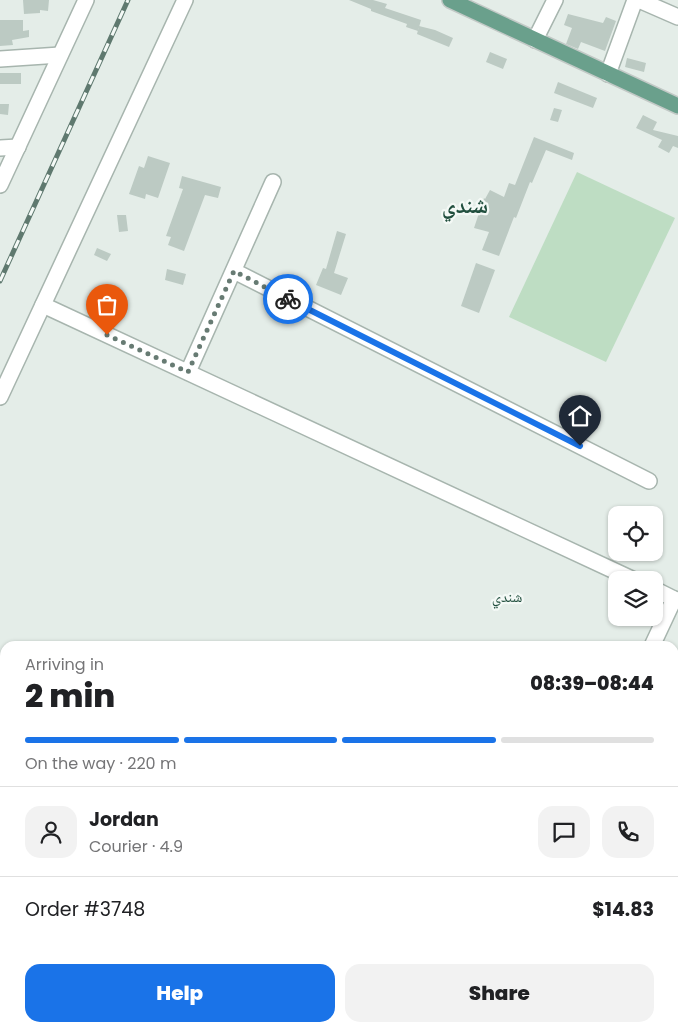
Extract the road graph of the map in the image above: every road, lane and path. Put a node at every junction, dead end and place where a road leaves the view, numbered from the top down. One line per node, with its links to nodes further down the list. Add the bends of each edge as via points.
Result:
1 (86, 0): 9 (street)
2 (185, 0): 18 (street)
3 (450, 0): 8 (main road)
4 (555, 0): 8 (street)
5 (635, 0): 11 (street)
6 (640, 0): 7 (street)
7 (678, 17)
8 (535, 40): 11 (main road)
9 (60, 55): 10 (street); 13 (street)
10 (0, 58)
11 (608, 74): 12 (main road)
12 (678, 106)
13 (18, 147): 14 (street); 16 (street)
14 (0, 148)
15 (273, 182): 17 (street)
16 (0, 185)
17 (234, 271): 19 (street); 21 (street)
18 (43, 305): 19 (street); 20 (street)
19 (188, 372): 22 (street)
20 (0, 397)
21 (649, 481)
22 (615, 571)
23 (663, 594): 24 (street)
24 (676, 600): 25 (street)
25 (655, 641)

